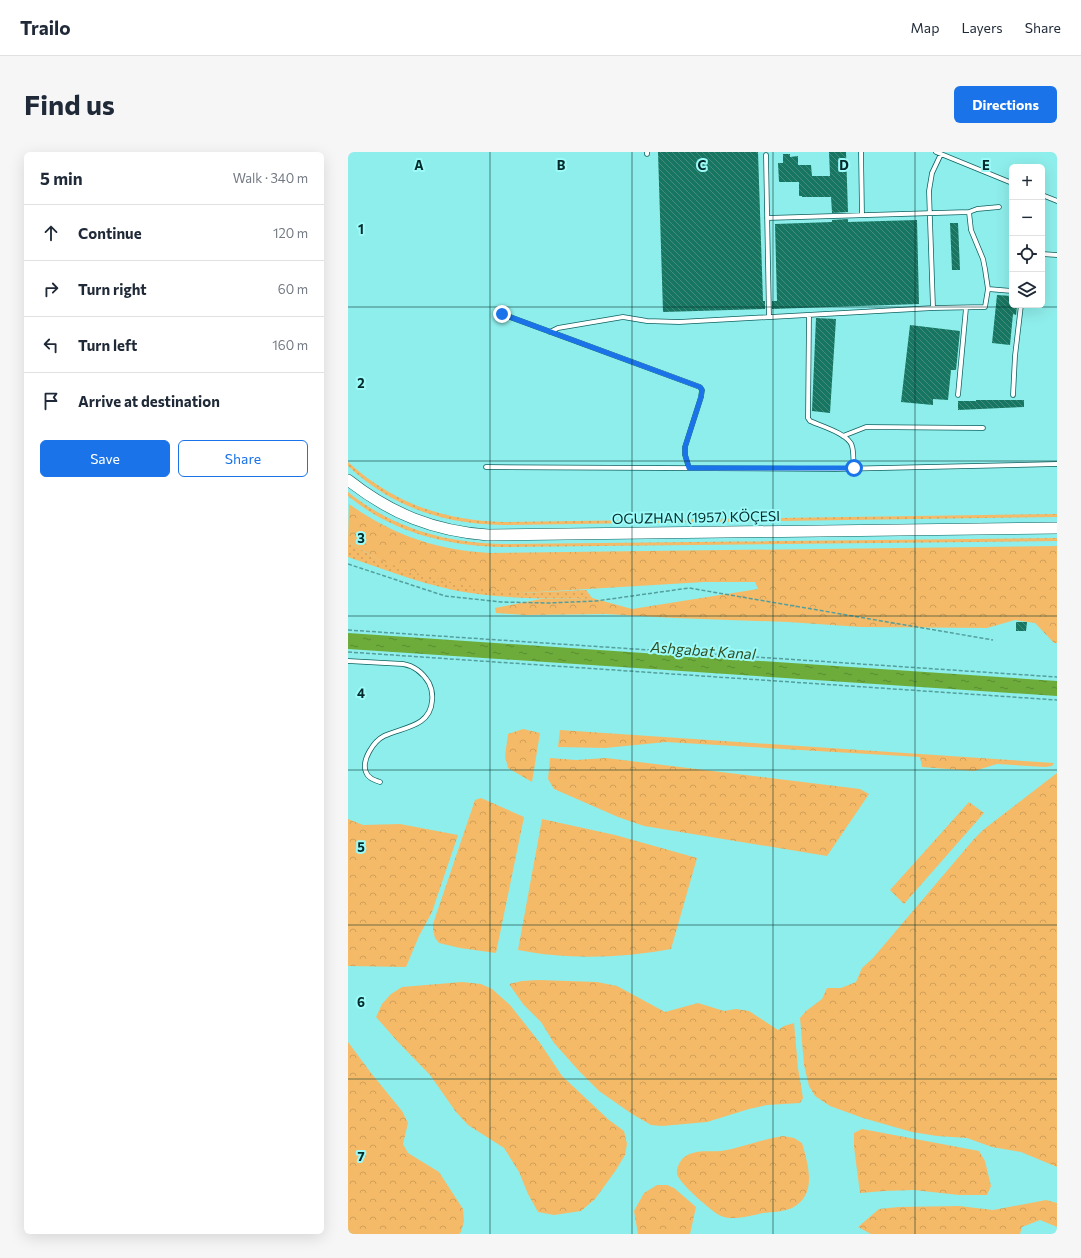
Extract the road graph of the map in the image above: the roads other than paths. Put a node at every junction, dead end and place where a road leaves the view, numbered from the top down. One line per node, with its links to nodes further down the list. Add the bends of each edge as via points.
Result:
1 (861, 152): 11 (lane)
2 (936, 152): 3 (lane)
3 (941, 154): 5 (lane); 10 (lane, via 930,180)
4 (766, 155): 12 (lane)
5 (1009, 182)
6 (1045, 196): 7 (lane)
7 (1057, 202)
8 (999, 207): 9 (lane)
9 (969, 212): 10 (lane); 15 (lane, via 971,230 983,259)
10 (930, 213): 11 (lane); 17 (lane)
11 (862, 215): 12 (lane)
12 (767, 218): 22 (lane)
13 (1045, 254): 14 (lane)
14 (1057, 255)
15 (988, 289): 16 (lane); 18 (lane, via 985,307)
16 (1009, 291)
17 (933, 308): 18 (lane); 21 (lane)
18 (966, 308): 25 (lane)
19 (1021, 308): 24 (lane)
20 (502, 314): 23 (lane)
21 (809, 315): 22 (lane); 27 (lane, via 808,418)
22 (769, 317): 23 (lane, via 679,322 623,317 558,328)
23 (550, 332): 30 (lane, via 700,387 701,397 685,447)
24 (1014, 395)
25 (958, 396)
26 (983, 428): 27 (lane, via 866,427)
27 (843, 436): 31 (lane, via 850,441)
28 (1057, 464): 31 (lane)
29 (486, 467): 30 (lane)
30 (689, 468): 31 (lane)
31 (854, 468)
32 (348, 480): 33 (main road, OGUZHAN (1957) KÖÇESI, via 376,500 414,519 449,530 488,535)
33 (1057, 528)
34 (348, 661): 35 (lane, via 411,666 419,670 431,686 432,704 424,720 384,736 371,748 365,770 372,779)
35 (380, 782)

